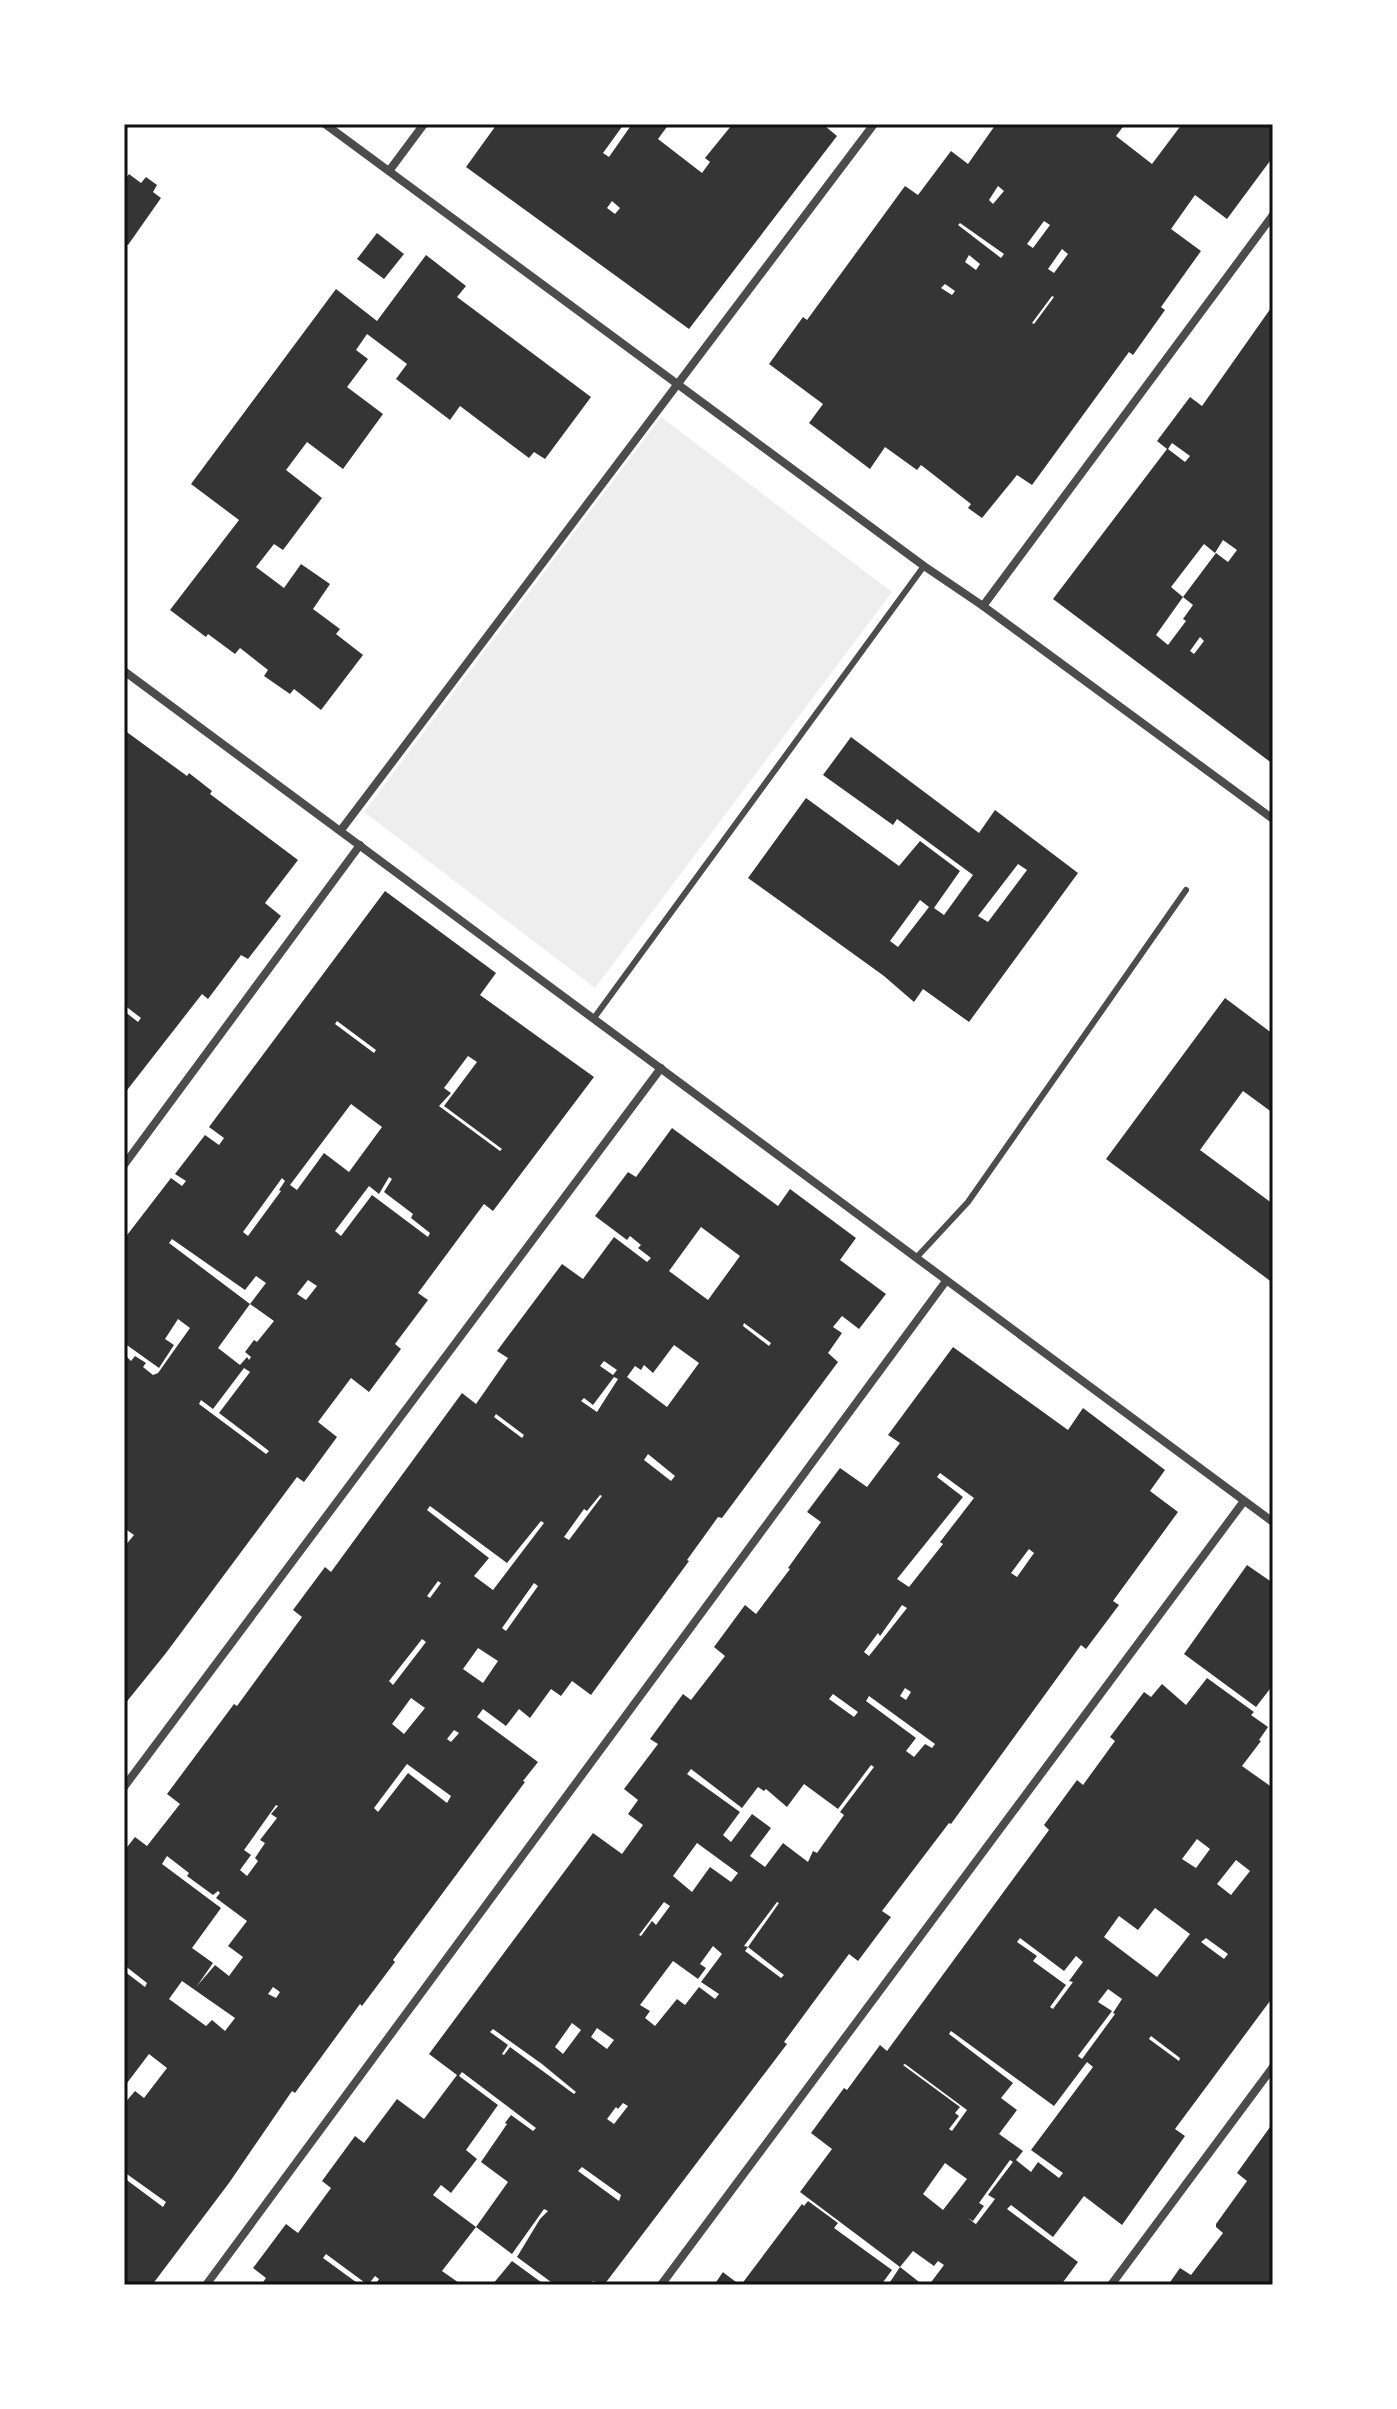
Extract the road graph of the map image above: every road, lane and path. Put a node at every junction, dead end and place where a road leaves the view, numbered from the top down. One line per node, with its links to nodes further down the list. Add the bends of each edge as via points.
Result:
1 (325, 124): 4 (street)
2 (424, 124): 4 (street)
3 (874, 124): 6 (street)
4 (389, 171): 6 (street)
5 (1273, 215): 8 (street)
6 (678, 383): 7 (street); 11 (street)
7 (924, 566): 8 (street); 14 (lane)
8 (983, 606): 10 (street)
9 (124, 671): 11 (street)
10 (1273, 819)
11 (341, 830): 12 (street)
12 (360, 845): 14 (street); 16 (street)
13 (1186, 890): 17 (lane, via 968,1202)
14 (594, 1018): 15 (street)
15 (661, 1068): 17 (street); 21 (street)
16 (124, 1165)
17 (916, 1258): 18 (street)
18 (946, 1281): 19 (street); 23 (street)
19 (1244, 1501): 20 (street); 24 (street)
20 (1273, 1522)
21 (124, 1787)
22 (1273, 2067): 25 (street)
23 (206, 2285)
24 (661, 2285)
25 (1111, 2285)

